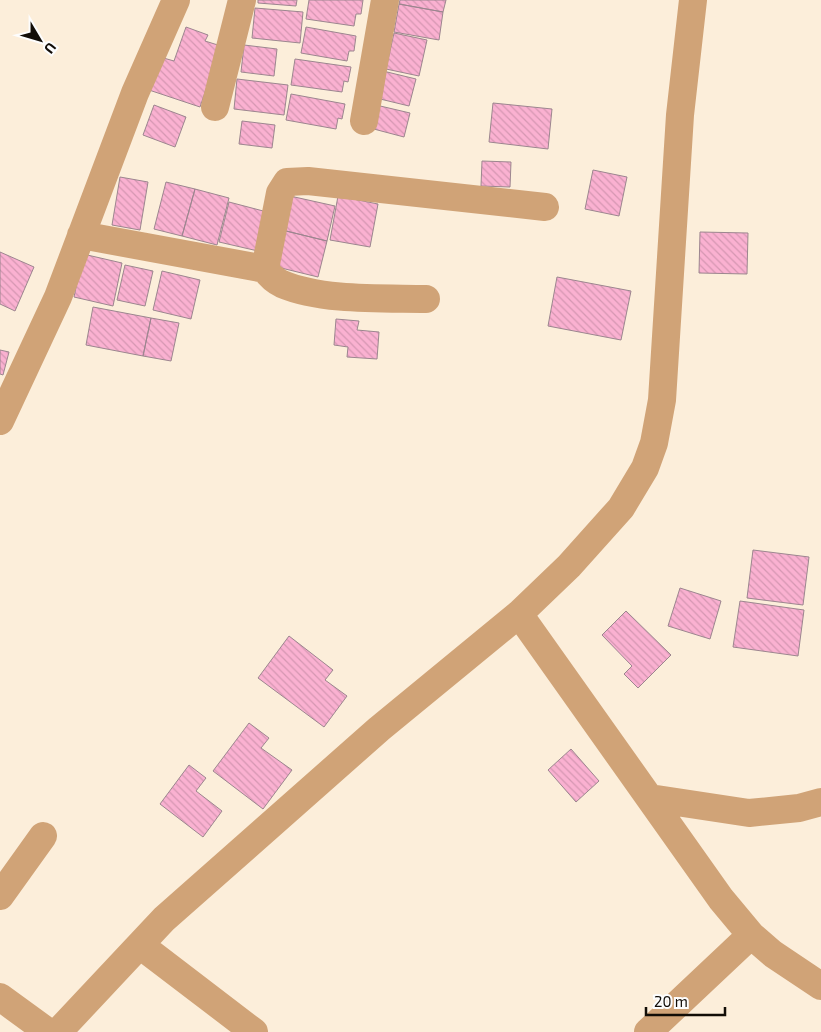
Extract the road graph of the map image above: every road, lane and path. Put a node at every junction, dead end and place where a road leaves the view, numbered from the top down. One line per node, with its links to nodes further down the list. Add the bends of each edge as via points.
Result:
1 (176, 0): 8 (street, via 135,94)
2 (242, 0): 5 (street)
3 (385, 0): 6 (street)
4 (693, 0): 12 (street, via 680,115 662,400 654,443 645,468 621,508 569,566)
5 (215, 107)
6 (364, 121)
7 (545, 207): 9 (street, via 292,181 280,193)
8 (82, 235): 9 (street); 11 (street, via 58,298)
9 (265, 269): 10 (street, via 280,283 301,290 337,296)
10 (426, 299)
11 (0, 421)
12 (519, 614): 13 (street); 18 (street, via 365,741 164,919)
13 (650, 798): 14 (street, via 749,813 799,808); 17 (street, via 721,899)
14 (821, 802)
15 (43, 836): 16 (street)
16 (0, 896)
17 (751, 935): 19 (street); 24 (street)
18 (140, 945): 22 (street); 23 (street)
19 (821, 986)
20 (0, 997): 21 (street)
21 (48, 1032)
22 (58, 1032)
23 (254, 1032)
24 (648, 1032)

